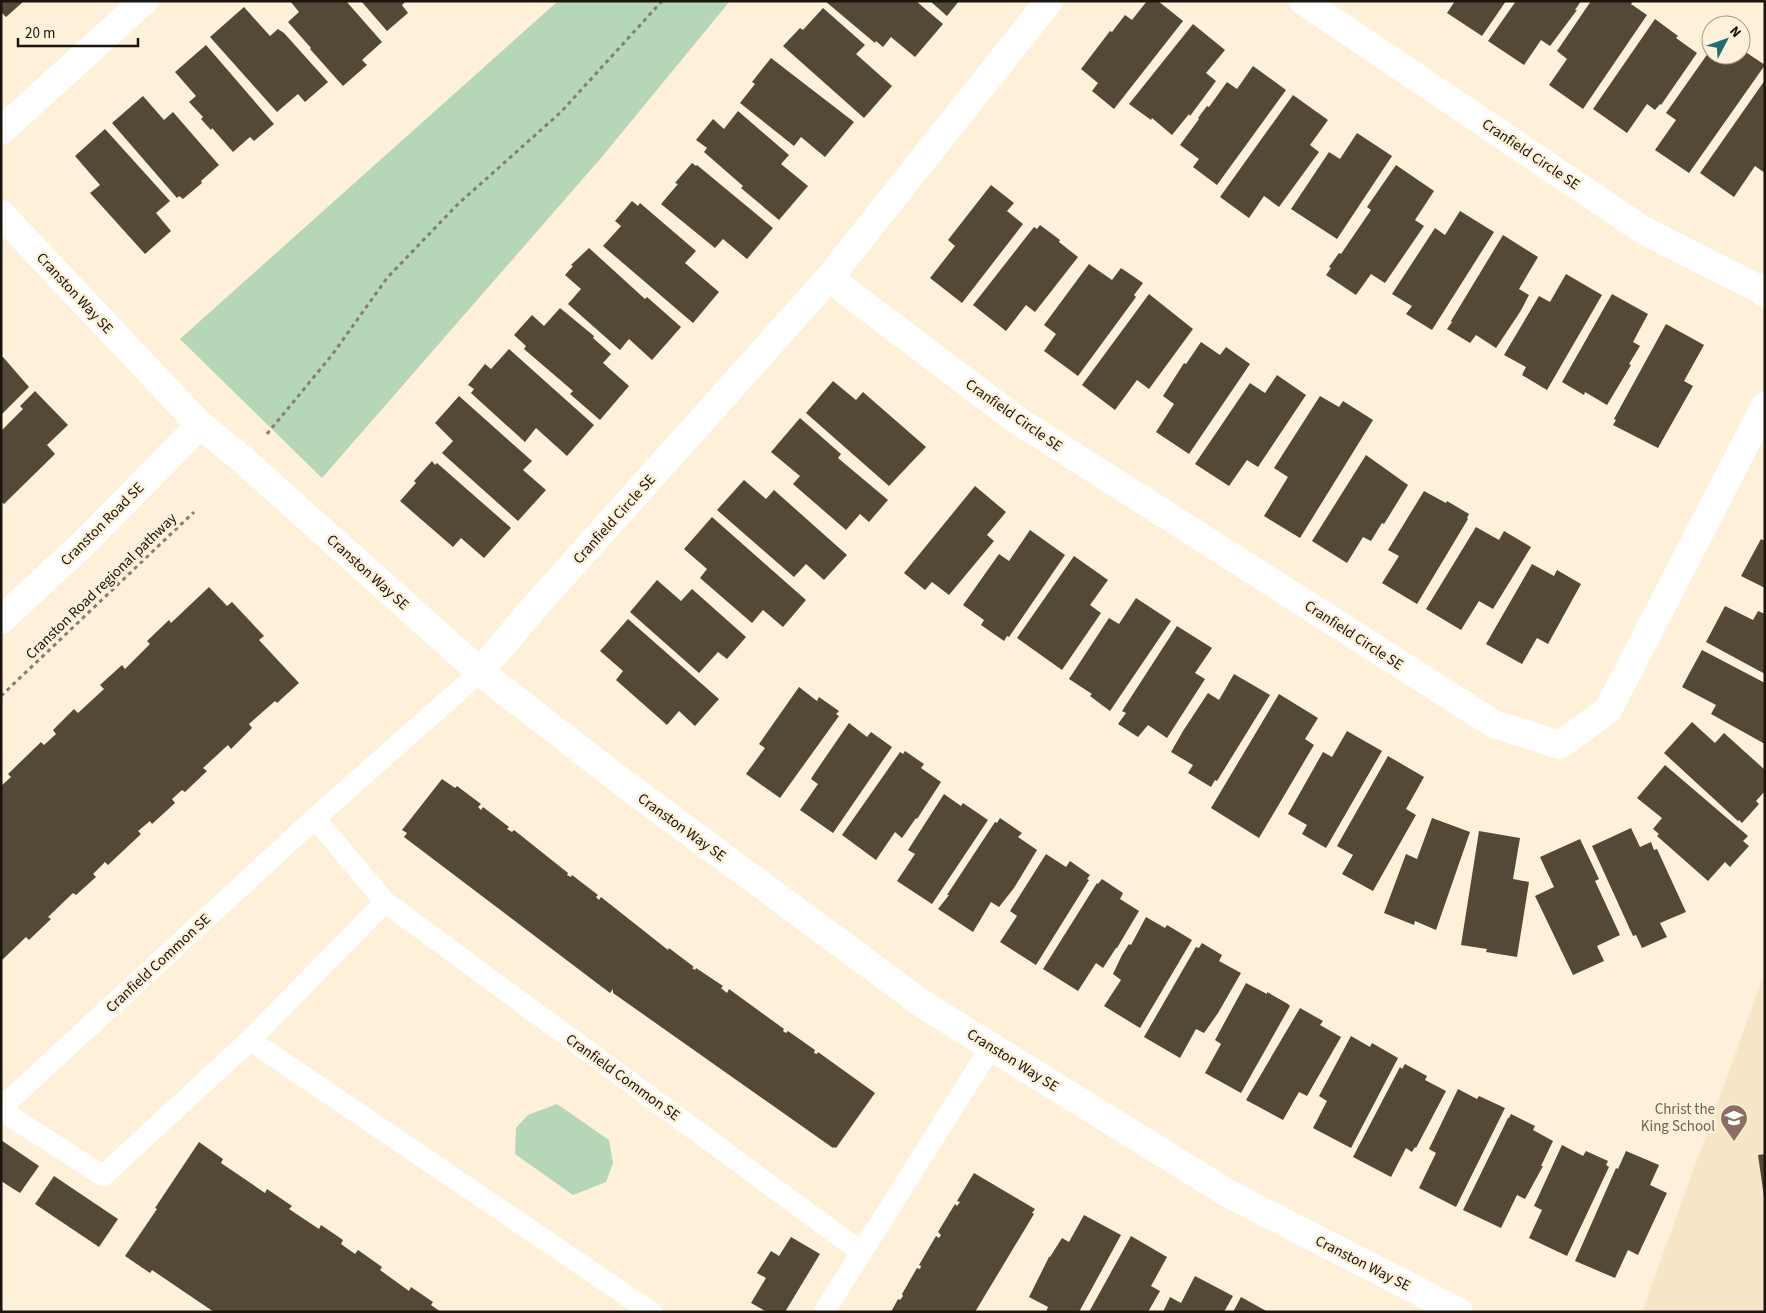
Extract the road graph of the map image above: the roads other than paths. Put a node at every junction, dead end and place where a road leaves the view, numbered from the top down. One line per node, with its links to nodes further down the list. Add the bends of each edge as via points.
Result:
1 (144, 1): 4 (street)
2 (1049, 1): 6 (street, Cranfield Circle SE)
3 (1303, 1): 7 (street, Cranfield Circle SE, via 1643,230)
4 (1, 130)
5 (1, 214): 9 (street, Cranston Way SE)
6 (829, 278): 8 (street, Cranfield Circle SE, via 1014,418 1494,724 1560,745 1608,710); 11 (street, Cranfield Circle SE)
7 (1765, 294)
8 (1765, 406)
9 (200, 425): 10 (street, Cranston Road SE, via 85,542); 11 (street, Cranston Way SE)
10 (1, 620)
11 (480, 672): 12 (lane, Cranfield Common SE); 15 (street, Cranston Way SE, via 626,785 924,1006)
12 (315, 818): 13 (lane, Cranfield Common SE); 16 (lane, Cranfield Common SE)
13 (385, 902): 14 (lane, Cranfield Common SE); 17 (lane, Cranfield Common SE)
14 (250, 1040): 16 (lane, Cranfield Common SE, via 103,1176); 18 (lane)
15 (991, 1047): 17 (lane); 20 (street, Cranston Way SE, via 1229,1194)
16 (1, 1109)
17 (861, 1252): 19 (lane)
18 (651, 1312)
19 (824, 1312)
20 (1459, 1312)

